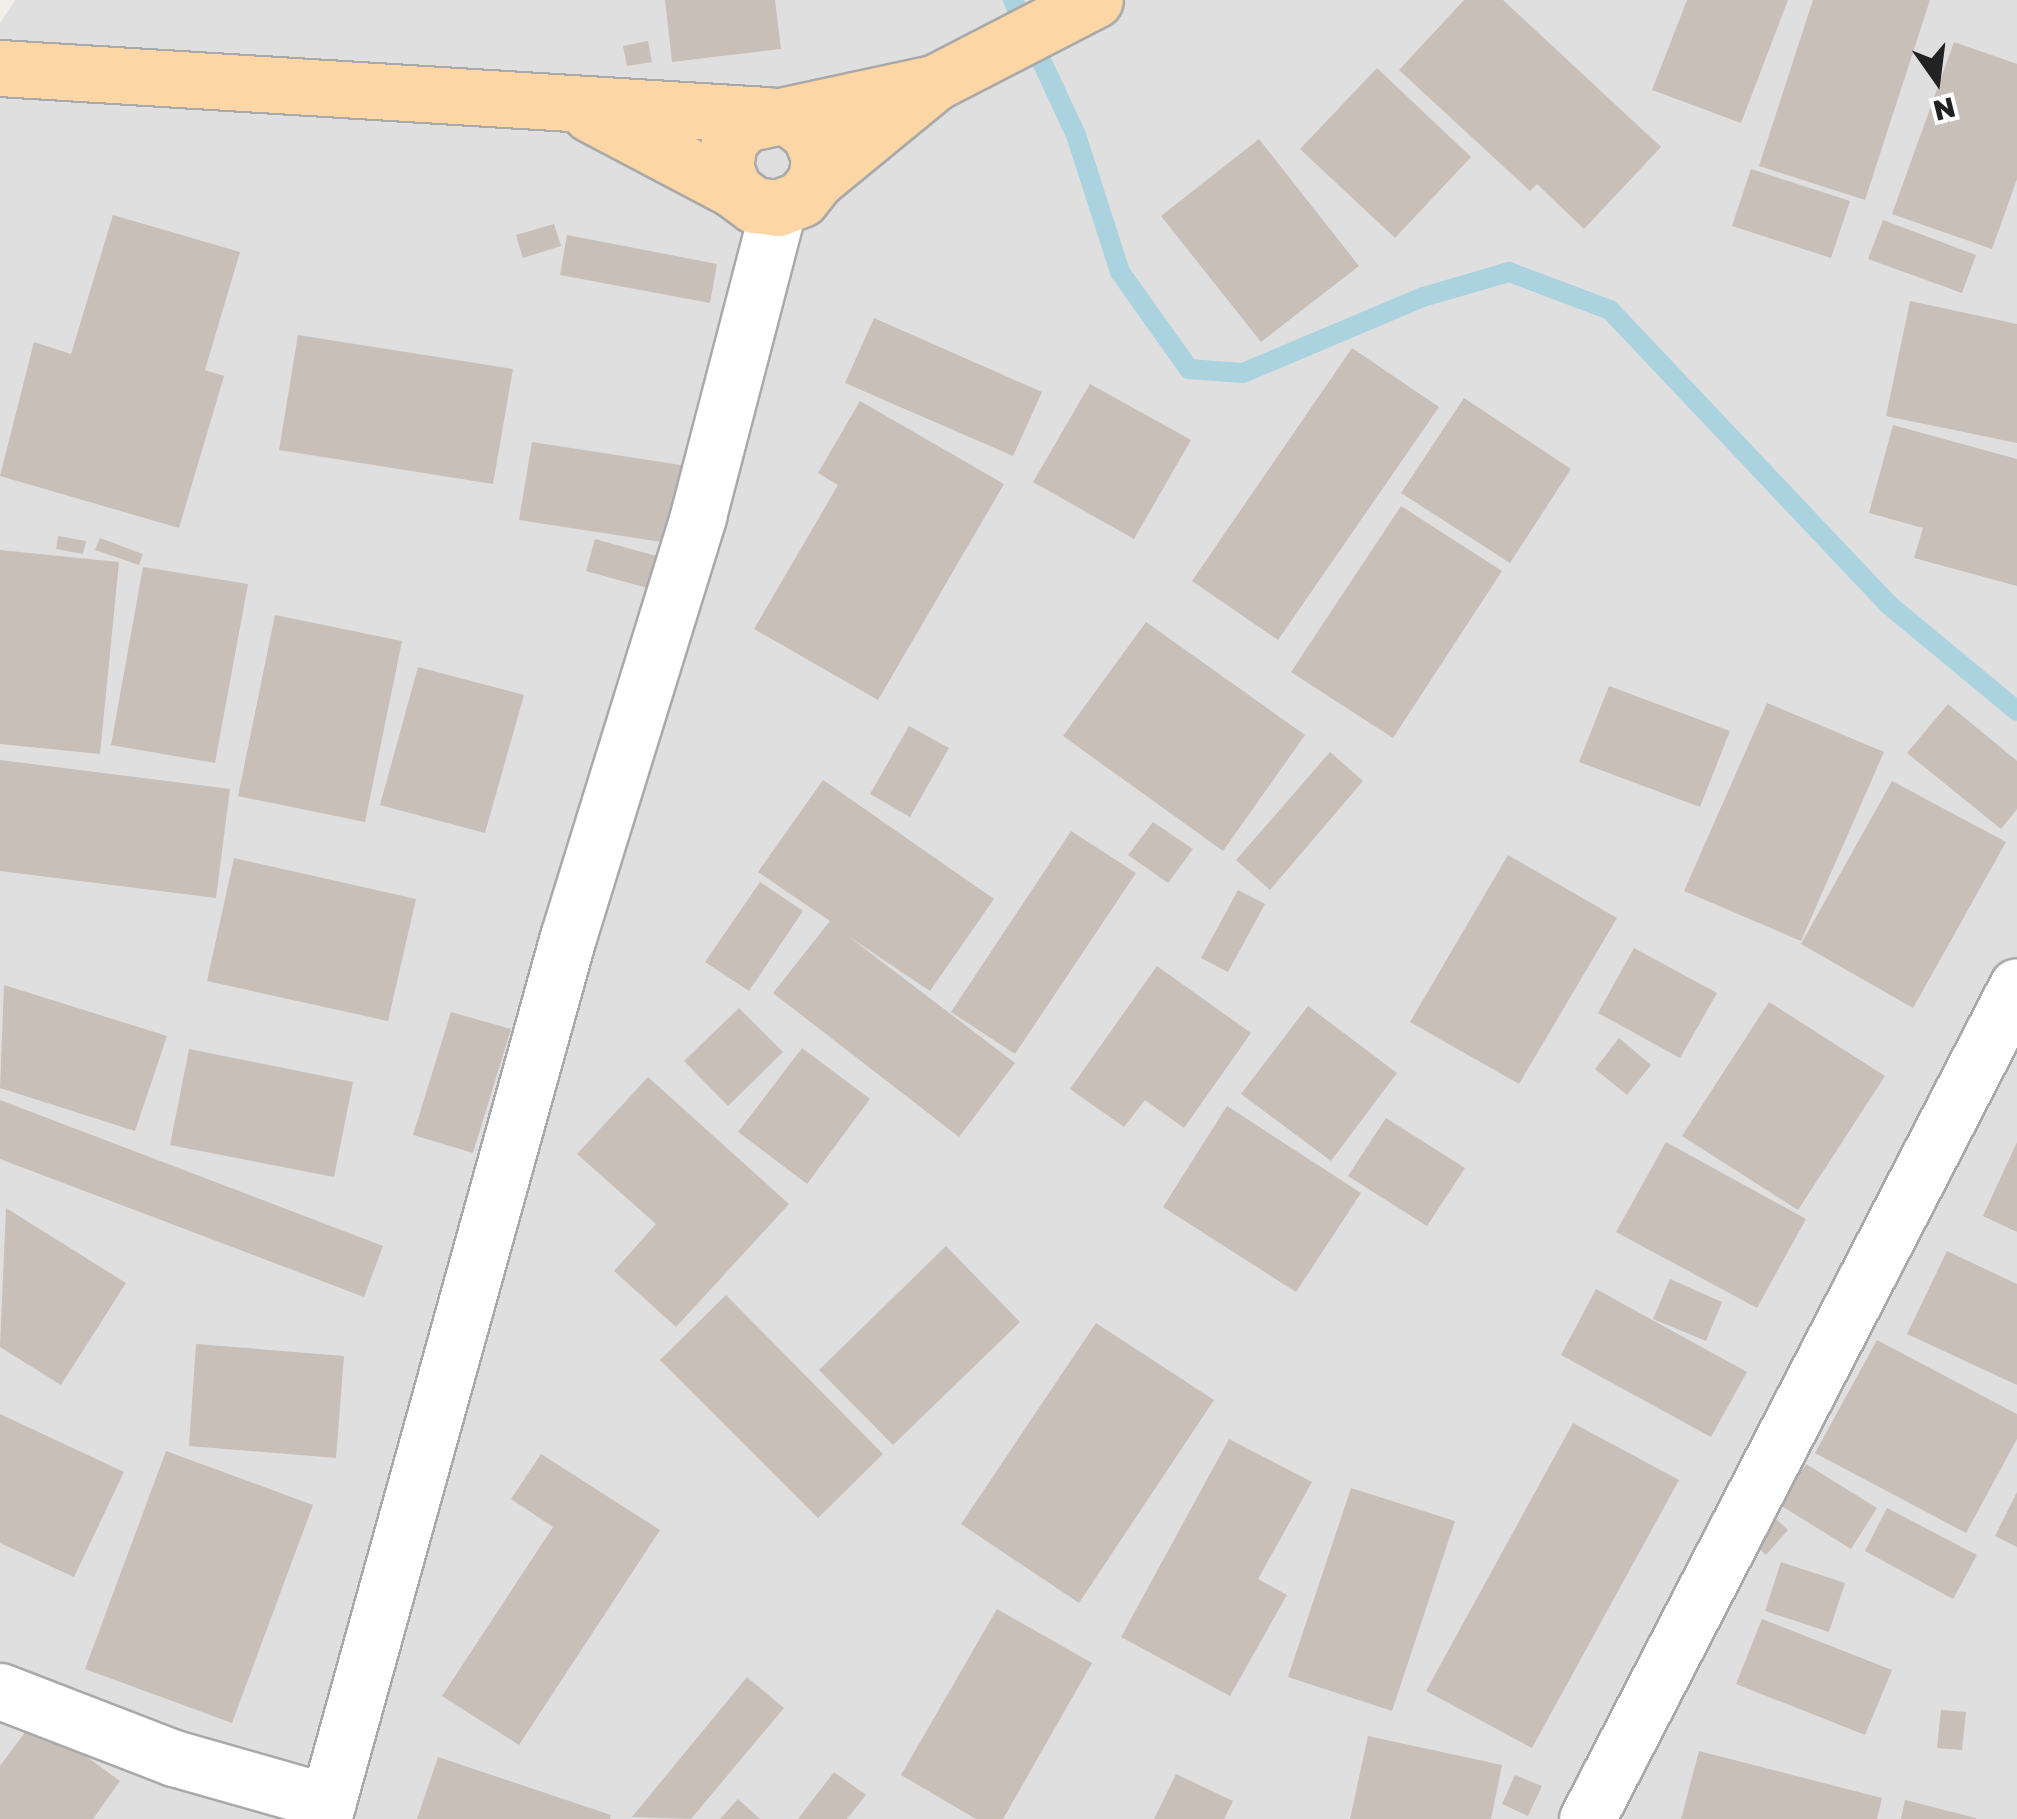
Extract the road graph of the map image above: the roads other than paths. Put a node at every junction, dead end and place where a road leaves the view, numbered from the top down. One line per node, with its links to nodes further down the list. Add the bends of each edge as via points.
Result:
1 (1073, 11): 3 (main road)
2 (0, 68): 4 (main road)
3 (950, 75): 5 (main road); 6 (main road)
4 (578, 108): 5 (main road); 6 (main road)
5 (779, 117): 6 (main road, via 810,134 820,156); 6 (main road, via 728,142 725,167)
6 (776, 193): 9 (street, via 693,534 568,937)
7 (2017, 986): 10 (street)
8 (0, 1691): 9 (street)
9 (326, 1810)
10 (1587, 1819)

